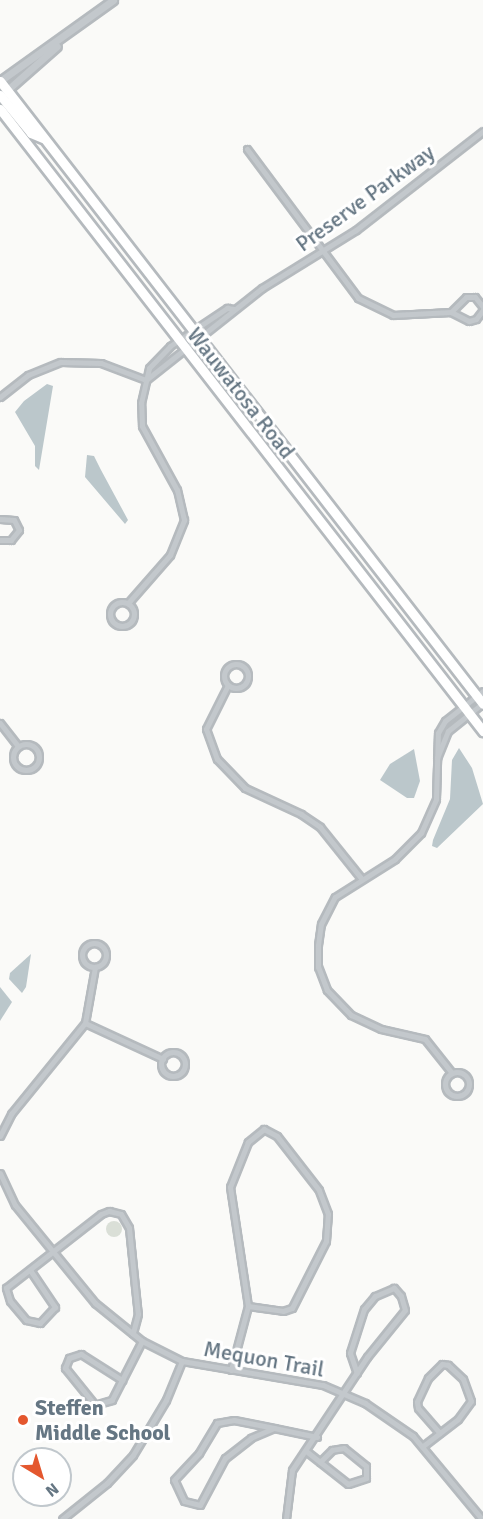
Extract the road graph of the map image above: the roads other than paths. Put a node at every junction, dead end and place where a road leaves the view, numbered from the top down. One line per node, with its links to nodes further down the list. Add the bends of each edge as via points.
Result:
1 (113, 0): 2 (street)
2 (63, 39): 3 (street); 4 (street)
3 (0, 81): 4 (main road, Wauwatosa Road)
4 (2, 93): 12 (main road, Wauwatosa Road, via 45,139)
5 (0, 109): 14 (main road, Wauwatosa Road)
6 (483, 131): 8 (street, Preserve Parkway)
7 (247, 149): 8 (street)
8 (323, 251): 10 (street, Preserve Parkway); 11 (street, via 347,287 376,309 393,315)
9 (483, 308): 11 (street, via 476,320 469,321); 11 (street, via 475,297 466,297)
10 (234, 309): 12 (street, Preserve Parkway, via 226,308); 13 (street, Preserve Parkway, via 230,317)
11 (451, 312)
12 (193, 331): 13 (main road, Wauwatosa Road); 14 (street, Preserve Parkway)
13 (200, 339): 15 (street, Preserve Parkway); 22 (main road, Wauwatosa Road)
14 (179, 340): 15 (main road, Wauwatosa Road); 16 (street, Preserve Parkway, via 154,361)
15 (186, 349): 16 (street, Preserve Parkway); 24 (main road, Wauwatosa Road)
16 (146, 380): 17 (street, via 101,363 61,363 28,375); 20 (street, via 142,426 177,490 184,519 170,555)
17 (0, 398)
18 (0, 518): 19 (street, via 14,520 18,530 11,540)
19 (0, 540)
20 (129, 603): 20 (street, via 119,602 111,607 113,623 125,626 131,621 134,611)
21 (228, 686): 21 (street, via 239,688 246,684 248,673 243,666 231,665 225,670); 29 (street, via 206,729 217,759 245,788 321,827)
22 (479, 693): 23 (main road, Wauwatosa Road); 24 (street)
23 (483, 704): 24 (street)
24 (466, 709): 26 (main road, Wauwatosa Road); 28 (street, via 448,731); 28 (street, via 438,733)
25 (0, 723): 27 (street)
26 (483, 731)
27 (18, 746): 27 (street, via 14,763 21,769 33,768 39,758 37,749)
28 (437, 760): 29 (street, via 436,799 422,833 395,859)
29 (361, 878): 33 (street, via 335,897 321,924 318,967 327,990 351,1015 365,1023 425,1039)
30 (95, 967): 30 (street, via 102,964 105,952 94,943 86,946 81,956 84,963); 31 (street)
31 (85, 1023): 32 (street); 34 (street, via 11,1114)
32 (163, 1059): 32 (street, via 162,1066 168,1075 176,1076 184,1069 184,1061 176,1053)
33 (452, 1073): 33 (street, via 446,1087 454,1095 461,1095 467,1090 468,1079 463,1073)
34 (0, 1137)
35 (0, 1173): 36 (street, Mequon Trail, via 15,1205)
36 (53, 1251): 37 (street); 39 (street, Mequon Trail, via 95,1303); 39 (street, via 101,1214 121,1214 129,1228 138,1314)
37 (30, 1270): 37 (street, via 6,1288 6,1294 26,1320 40,1323 56,1307)
38 (248, 1306): 38 (street, via 283,1311 292,1308 326,1240 328,1214 319,1190 277,1136 264,1129 248,1142 230,1187); 42 (street)
39 (133, 1333): 40 (street, Mequon Trail)
40 (142, 1341): 41 (street, Mequon Trail); 44 (street)
41 (183, 1360): 42 (street, Mequon Trail); 53 (street, via 166,1400 133,1455 107,1483)
42 (231, 1370): 45 (street, Mequon Trail, via 300,1380)
43 (357, 1372): 43 (street, via 405,1310 394,1288 375,1296 364,1309 350,1353); 45 (street)
44 (122, 1380): 44 (street, via 81,1354 69,1358 64,1368 95,1405 112,1400)
45 (345, 1393): 48 (street); 49 (street, Mequon Trail, via 397,1422)
46 (274, 1428): 46 (street, via 234,1420 217,1423 199,1452 174,1480 184,1501 200,1505 225,1458 251,1438); 48 (street)
47 (440, 1433): 47 (street, via 465,1412 471,1401 464,1379 442,1364 428,1378 417,1402); 49 (street)
48 (316, 1437): 50 (street)
49 (423, 1446): 56 (street, Mequon Trail)
50 (306, 1451): 51 (street); 52 (street, via 288,1478)
51 (320, 1462): 51 (street, via 348,1484 366,1478 366,1466 344,1448 332,1450)
52 (286, 1509): 54 (street); 55 (street)
53 (62, 1519)
54 (281, 1519)
55 (286, 1519)
56 (482, 1519)

